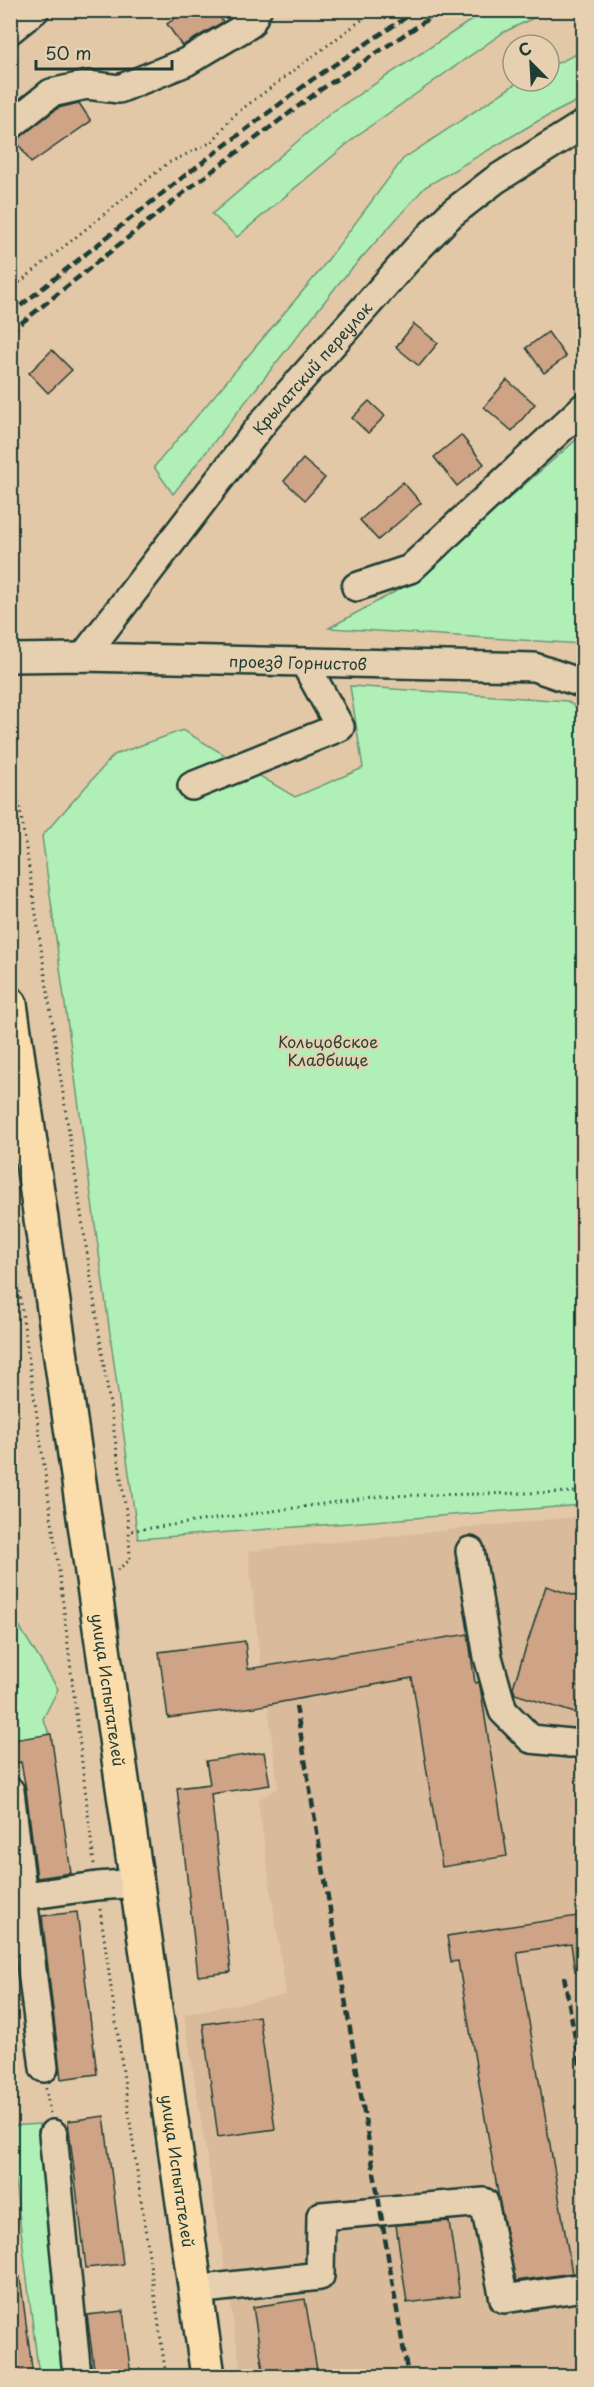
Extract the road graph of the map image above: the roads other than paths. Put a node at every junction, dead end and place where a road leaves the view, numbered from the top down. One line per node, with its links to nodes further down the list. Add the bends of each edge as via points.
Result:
1 (34, 10): 3 (street)
2 (257, 10): 5 (street, via 250,24 186,62 119,89 87,85 51,93)
3 (10, 30)
4 (584, 124): 8 (street, Крылатский переулок, via 451,213 415,251 265,420)
5 (10, 126)
6 (584, 407): 7 (street, via 410,569)
7 (356, 587)
8 (83, 657): 9 (street, проезд Горнистов); 10 (street, проезд Горнистов)
9 (10, 658)
10 (304, 662): 11 (street, проезд Горнистов, via 534,667); 12 (street, via 340,727)
11 (584, 684)
12 (192, 786)
13 (10, 1004): 17 (main road, улица Испытателей)
14 (470, 1551): 15 (street, via 488,1657 503,1711 531,1739)
15 (584, 1743)
16 (10, 1791): 18 (street)
17 (138, 1883): 18 (street); 23 (main road, улица Испытателей)
18 (16, 1897): 19 (street)
19 (22, 1991): 20 (street)
20 (44, 2068)
21 (53, 2134): 24 (street)
22 (584, 2287): 23 (street, via 504,2299 484,2202 321,2216 320,2277)
23 (195, 2290): 25 (main road, улица Испытателей)
24 (77, 2376)
25 (208, 2376)

